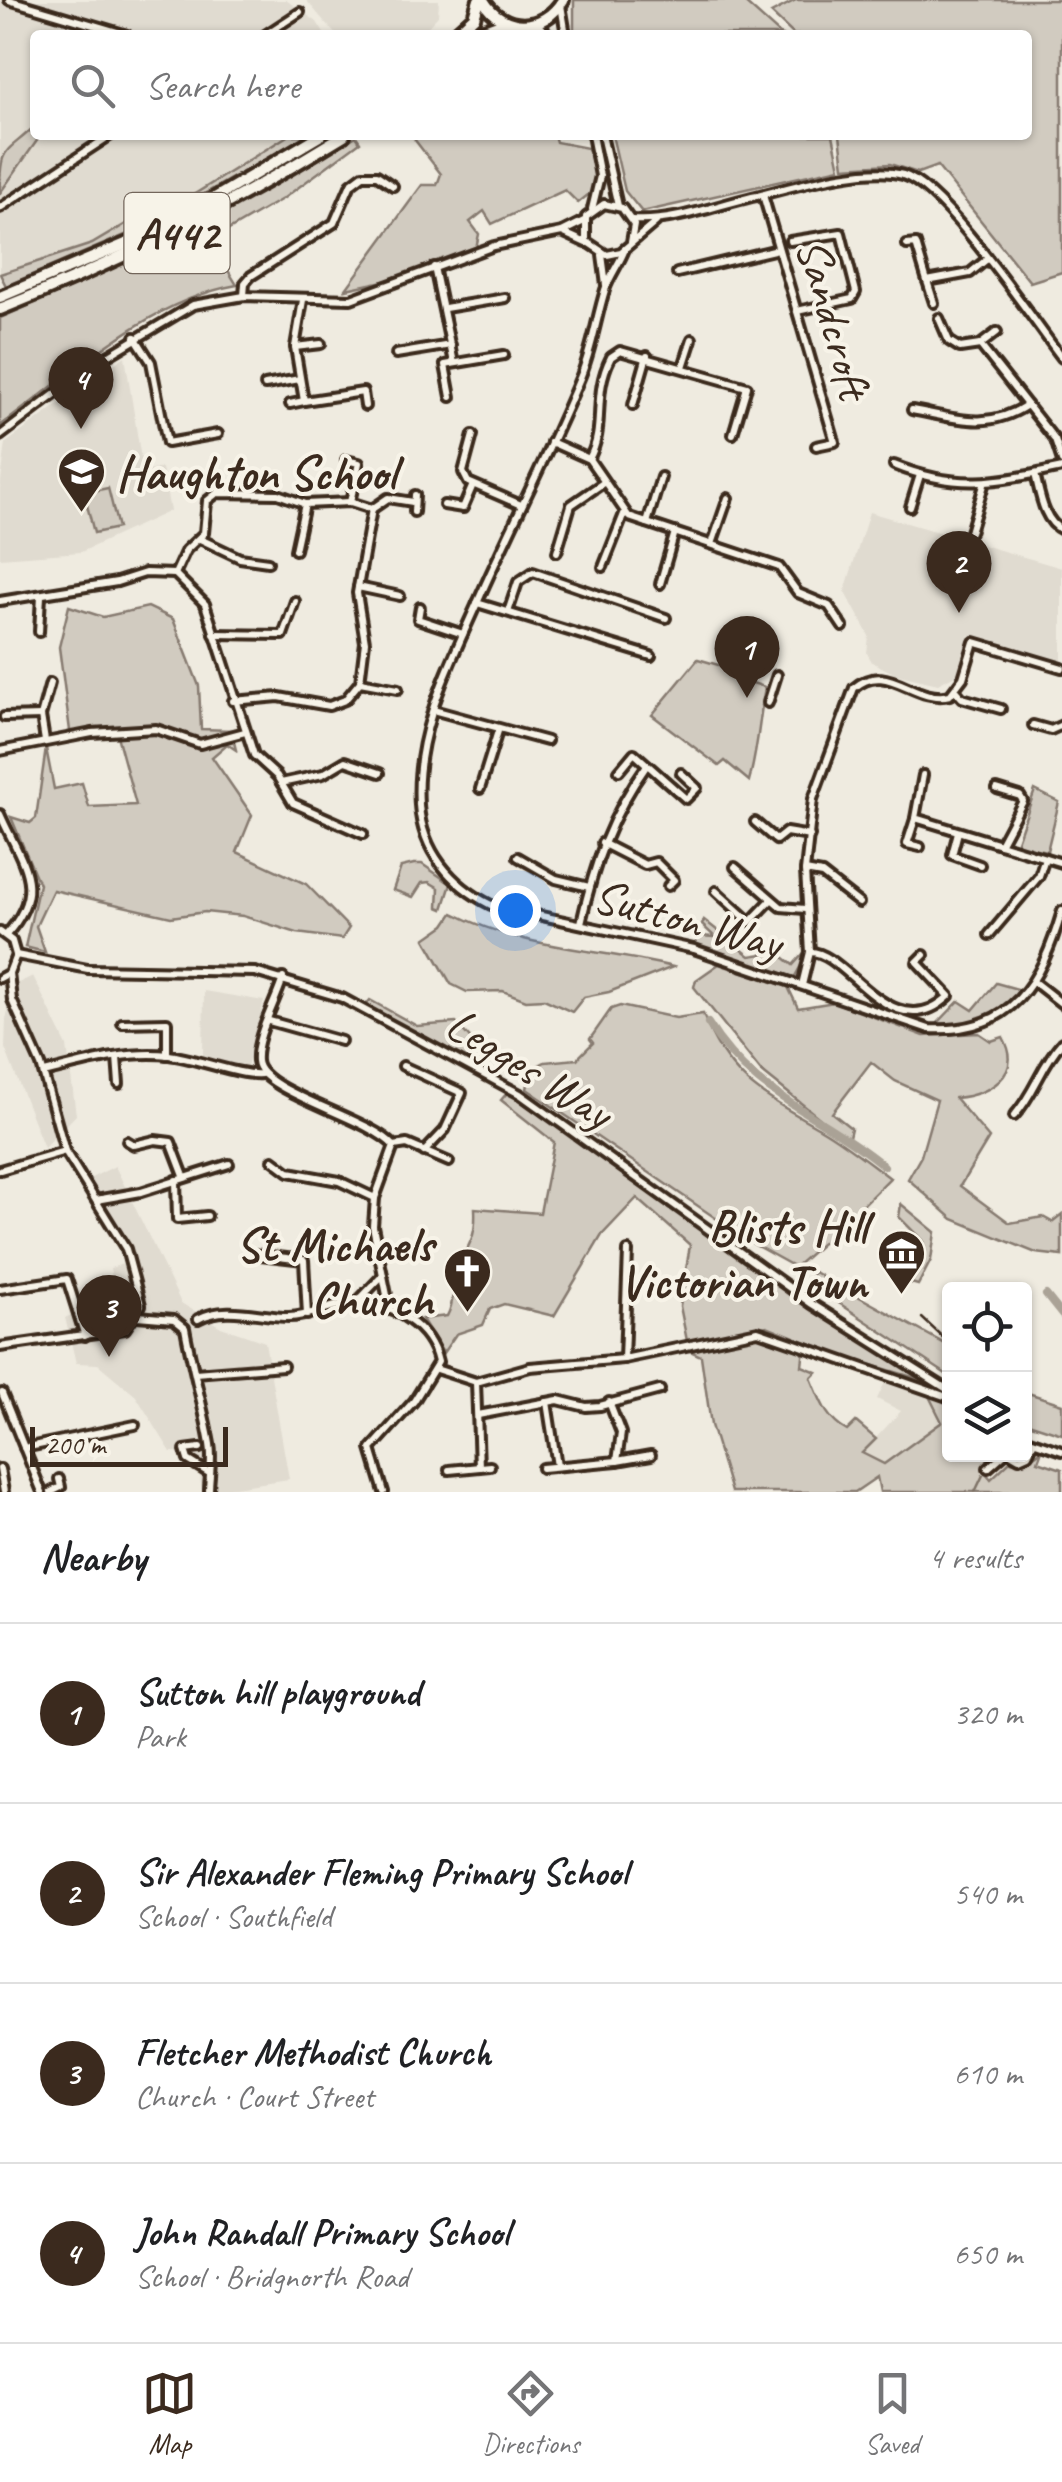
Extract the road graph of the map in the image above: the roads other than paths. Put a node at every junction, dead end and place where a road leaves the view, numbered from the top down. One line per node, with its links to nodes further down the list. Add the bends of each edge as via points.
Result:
1 (9, 0): 7 (street)
2 (481, 0): 5 (highway); 9 (highway)
3 (562, 2): 6 (highway); 12 (street)
4 (300, 12): 8 (street)
5 (506, 22): 6 (highway); 10 (highway)
6 (536, 24): 11 (street)
7 (110, 30)
8 (273, 30)
9 (460, 30)
10 (484, 30)
11 (544, 30)
12 (565, 30)
13 (104, 140): 21 (street)
14 (313, 140): 39 (highway, A442, via 166,227)
15 (336, 140): 44 (highway, A442, via 170,237)
16 (593, 140): 22 (street, via 600,176)
17 (603, 140): 20 (street)
18 (393, 186): 38 (street, via 363,175 351,184 334,223 252,276)
19 (763, 195): 23 (street, Sutton Way); 31 (street, Sandcroft); 33 (street, Sutton Way, via 878,172 900,174 933,192)
20 (618, 206): 22 (street); 24 (street)
21 (0, 208)
22 (592, 210): 25 (street)
23 (662, 219): 24 (street, Sutton Way); 30 (street, Sutton Way)
24 (632, 220): 30 (street)
25 (584, 221): 26 (street); 28 (street)
26 (566, 230): 28 (street); 34 (street)
27 (790, 240): 45 (street, via 840,233 856,292 852,299)
28 (587, 243): 32 (street)
29 (907, 245): 36 (street, via 916,244)
30 (628, 246): 32 (street); 37 (street, Sutton Way)
31 (778, 249): 35 (street); 45 (street, Sandcroft)
32 (602, 254): 37 (street, Sutton Way)
33 (986, 260): 36 (street, via 970,273); 57 (street, Sutton Way)
34 (434, 267): 41 (street, via 366,295); 43 (street)
35 (677, 273)
36 (927, 281): 42 (street)
37 (606, 286): 73 (street, Sutton Way, via 582,376)
38 (244, 296): 41 (street); 48 (street, via 194,305)
39 (0, 297)
40 (505, 298): 43 (street)
41 (303, 300): 53 (street)
42 (934, 303)
43 (445, 308): 51 (street)
44 (0, 309)
45 (797, 312): 74 (street, Sandcroft, via 835,442)
46 (939, 318): 52 (street, via 949,341 960,348)
47 (997, 332): 52 (street)
48 (136, 337): 69 (street, via 152,362 167,443); 72 (street)
49 (692, 339): 59 (street)
50 (322, 344): 53 (street)
51 (451, 344): 54 (street); 58 (street)
52 (980, 345): 66 (street)
53 (296, 347): 60 (street)
54 (396, 354)
55 (504, 355): 58 (street)
56 (647, 356): 59 (street); 65 (street); 75 (street, via 624,350 610,357)
57 (1062, 358)
58 (454, 363): 62 (street, via 445,365)
59 (684, 366): 70 (street, via 747,386)
60 (300, 379): 61 (street); 63 (street)
61 (265, 385)
62 (452, 398)
63 (304, 401): 64 (street); 67 (street, via 363,392)
64 (290, 404)
65 (633, 405)
66 (1026, 405): 68 (street, via 1007,418 973,423); 77 (street, via 1055,440)
67 (365, 406)
68 (912, 410)
69 (218, 434)
70 (733, 434)
71 (474, 435): 85 (street, via 463,472)
72 (0, 436)
73 (551, 442): 75 (street); 90 (street, Sutton Way)
74 (816, 446)
75 (589, 459): 83 (street)
76 (346, 460): 87 (street, via 359,463)
77 (1062, 460)
78 (894, 465): 81 (street)
79 (1062, 468): 80 (street)
80 (1035, 474): 84 (street); 96 (street, via 1044,508)
81 (920, 476): 84 (street); 91 (street)
82 (661, 477): 95 (street)
83 (603, 483): 94 (street); 102 (street, via 571,505)
84 (984, 485): 98 (street)
85 (472, 486): 89 (street, via 462,508); 90 (street)
86 (728, 498): 100 (street)
87 (350, 502): 88 (street); 92 (street)
88 (305, 504): 99 (street, via 278,494 217,493 207,501); 101 (street)
89 (444, 504)
90 (521, 506): 112 (street, Sutton Way)
91 (910, 508)
92 (372, 509): 93 (street, via 388,498 414,498); 107 (street)
93 (414, 512)
94 (624, 514): 95 (street); 104 (street)
95 (647, 523): 97 (street)
96 (1062, 530)
97 (675, 532): 100 (street); 106 (street)
98 (970, 532)
99 (200, 539): 103 (street, via 240,558); 105 (street)
100 (712, 544): 116 (street, via 779,567 798,593 830,606)
101 (295, 550)
102 (558, 552)
103 (268, 562)
104 (602, 567)
105 (175, 574): 108 (street, via 145,573); 118 (street, via 199,594)
106 (660, 584)
107 (358, 587): 109 (street); 123 (street, via 366,642)
108 (42, 596): 110 (street); 117 (street)
109 (400, 596)
110 (0, 601)
111 (295, 601): 118 (street, via 283,635)
112 (478, 603): 114 (street); 119 (street, Sutton Way)
113 (420, 607): 119 (street, via 418,619)
114 (508, 612): 115 (street, via 518,582 533,572); 120 (street)
115 (666, 618)
116 (842, 628)
117 (39, 632)
118 (214, 634): 127 (street)
119 (463, 634): 130 (street, Sutton Way)
120 (651, 656)
121 (1062, 668): 126 (street, via 974,642)
122 (778, 675): 128 (street)
123 (360, 682): 125 (street); 127 (street, via 345,700 329,706 279,697)
124 (50, 683): 131 (street)
125 (398, 689)
126 (955, 690): 129 (street); 153 (street, via 937,698 889,678 868,678 851,693 813,799)
127 (233, 701): 136 (street)
128 (768, 703)
129 (1001, 709)
130 (434, 710): 135 (street); 170 (street, Sutton Way, via 420,769 419,809 426,839 448,876 490,906)
131 (41, 716): 132 (street); 138 (street)
132 (4, 718)
133 (1033, 725): 134 (street)
134 (1062, 726)
135 (498, 730): 137 (street); 146 (street)
136 (244, 732): 138 (street, via 200,744 156,728); 145 (street)
137 (548, 741)
138 (45, 742): 139 (street)
139 (0, 751)
140 (647, 765): 141 (street, via 634,753); 143 (street, via 686,799 697,788); 154 (street)
141 (619, 771)
142 (380, 773): 145 (street, via 345,760 323,774)
143 (681, 773)
144 (923, 776): 149 (street)
145 (280, 784): 152 (street, via 297,806)
146 (480, 789)
147 (997, 789): 155 (street, via 1023,802)
148 (0, 814): 171 (street, via 30,892 24,915)
149 (916, 818): 151 (street); 156 (street, via 908,844)
150 (755, 822): 153 (street, via 776,840 786,832)
151 (958, 831): 155 (street); 160 (street, via 952,855)
152 (364, 834)
153 (810, 836): 162 (street)
154 (602, 843): 163 (street, via 645,864 656,862 674,880); 164 (street)
155 (1000, 844): 158 (street)
156 (920, 847)
157 (518, 857): 164 (street, via 556,879)
158 (1045, 858): 159 (street); 172 (street, via 1039,876)
159 (1062, 863)
160 (980, 865)
161 (735, 867): 166 (street)
162 (805, 871): 167 (street, via 822,874); 168 (street)
163 (668, 886)
164 (589, 887): 170 (street)
165 (716, 891): 166 (street, via 750,922)
166 (771, 900): 168 (street, via 786,910)
167 (859, 903)
168 (805, 909): 173 (street)
169 (1062, 911): 179 (street, Sutton Way)
170 (581, 924): 180 (street, Sutton Way, via 694,949)
171 (3, 934): 175 (street)
172 (989, 936)
173 (810, 952): 174 (street, via 826,954 880,1000 923,1012 949,996 917,962); 180 (street)
174 (924, 955)
175 (16, 956): 176 (street); 178 (street, Legges Way, via 88,969 225,969)
176 (8, 973): 177 (street); 189 (street, via 12,1000)
177 (0, 978)
178 (283, 978): 182 (street); 225 (street, Legges Way, via 342,998 520,1094)
179 (1034, 982): 180 (street, Sutton Way, via 1010,1009 944,1030); 181 (street)
180 (802, 986)
181 (1062, 1004)
182 (269, 1022): 184 (street); 190 (street, via 256,1062)
183 (122, 1023): 186 (street, via 167,1022)
184 (341, 1041)
185 (1062, 1042): 192 (street, via 1017,1113)
186 (166, 1055): 187 (street); 190 (street)
187 (117, 1057): 189 (street); 191 (street)
188 (403, 1066): 196 (street, via 462,1093 446,1130)
189 (44, 1073): 195 (street)
190 (261, 1074): 194 (street)
191 (118, 1084)
192 (1030, 1118)
193 (127, 1140): 201 (street, via 171,1142)
194 (394, 1146): 196 (street); 202 (street)
195 (65, 1152): 200 (street); 203 (street)
196 (424, 1152): 198 (street)
197 (273, 1160): 202 (street, via 280,1170 338,1181)
198 (449, 1162)
199 (228, 1164): 201 (street)
200 (0, 1170)
201 (180, 1178): 203 (street); 204 (street, via 177,1219)
202 (375, 1198): 209 (street)
203 (96, 1200): 212 (street, via 126,1249)
204 (207, 1216)
205 (628, 1251): 208 (street)
206 (252, 1254): 215 (street, via 304,1260)
207 (639, 1267): 208 (street)
208 (628, 1268): 220 (street)
209 (383, 1274): 211 (street); 213 (street)
210 (0, 1290): 218 (street, via 66,1280)
211 (356, 1303): 213 (street); 215 (street)
212 (141, 1306): 214 (street); 216 (street)
213 (390, 1310): 222 (street, via 423,1330)
214 (148, 1314): 216 (street); 223 (street, via 182,1323)
215 (306, 1315): 217 (street, via 220,1312)
216 (137, 1316): 218 (street, via 124,1328)
217 (198, 1318)
218 (85, 1336): 219 (street)
219 (0, 1347)
220 (624, 1360): 224 (street, via 530,1367); 227 (street, via 770,1332)
221 (283, 1366): 223 (street)
222 (436, 1369): 224 (street); 254 (street, via 371,1449)
223 (195, 1373): 248 (street)
224 (476, 1382): 231 (street)
225 (942, 1389)
226 (660, 1390): 230 (street)
227 (942, 1391)
228 (2, 1394): 235 (street)
229 (547, 1402): 230 (street); 231 (street); 243 (street)
230 (610, 1402): 239 (street, via 621,1433)
231 (478, 1414): 241 (street)
232 (135, 1425): 235 (street)
233 (1034, 1442): 234 (street); 237 (street)
234 (1032, 1446)
235 (24, 1448): 251 (street)
236 (200, 1448): 248 (street, via 185,1450 188,1460)
237 (1062, 1451)
238 (651, 1455): 239 (street)
239 (617, 1460): 243 (street)
240 (995, 1462): 245 (street)
241 (479, 1466): 242 (street); 247 (street)
242 (490, 1466)
243 (556, 1466): 244 (street)
244 (542, 1468)
245 (988, 1468)
246 (0, 1469): 250 (street)
247 (449, 1470)
248 (210, 1474): 253 (street)
249 (59, 1478): 252 (street, via 61,1487)
250 (4, 1492)
251 (42, 1492)
252 (51, 1492)
253 (209, 1492)
254 (384, 1492)

